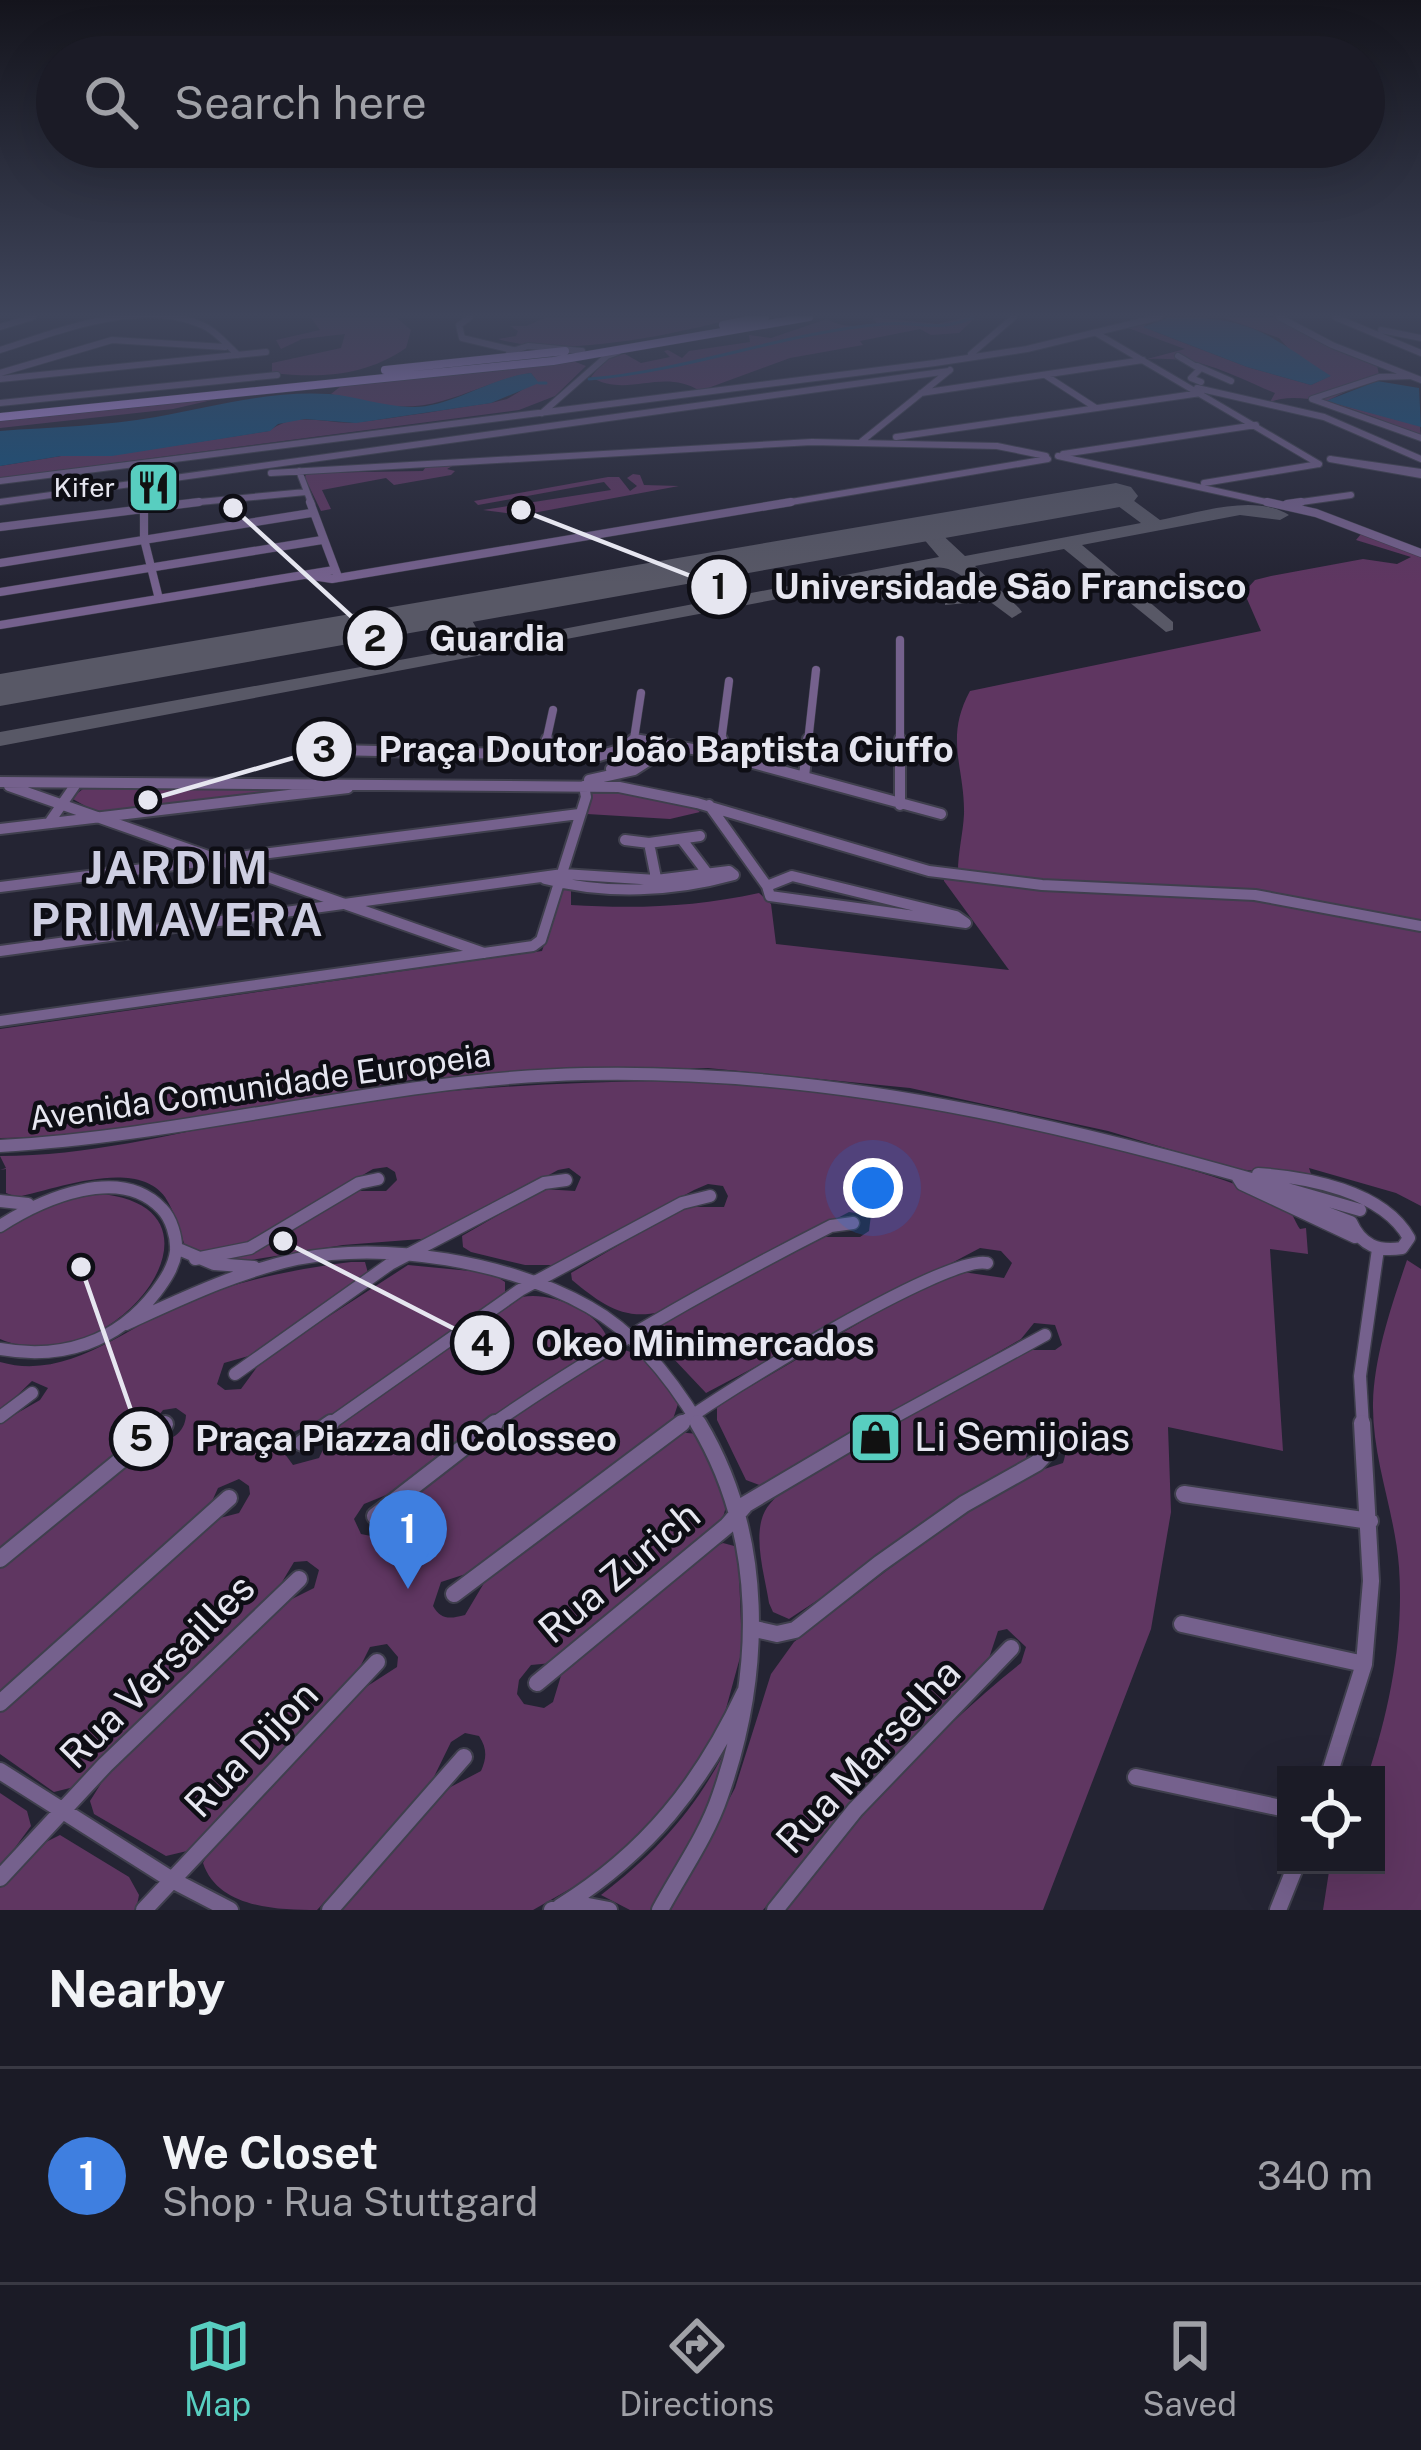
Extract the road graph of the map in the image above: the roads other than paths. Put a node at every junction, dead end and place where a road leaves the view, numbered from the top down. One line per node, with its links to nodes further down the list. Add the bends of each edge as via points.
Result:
1 (30, 406): 14 (main road)
2 (60, 406): 14 (main road)
3 (555, 406): 13 (street)
4 (601, 406): 13 (street)
5 (678, 406): 17 (street)
6 (907, 406): 19 (street)
7 (1093, 406): 12 (street)
8 (1107, 406): 12 (street)
9 (1227, 406): 15 (street)
10 (1276, 406): 22 (street, via 1330,418)
11 (1330, 406): 20 (street)
12 (1096, 408): 19 (street)
13 (551, 410): 16 (street); 23 (street)
14 (0, 411)
15 (1256, 425): 21 (street); 29 (street, via 1319,464)
16 (522, 426): 17 (street); 18 (street)
17 (535, 429): 18 (street)
18 (498, 434): 26 (street)
19 (874, 438): 21 (street); 24 (street)
20 (1421, 438)
21 (1054, 457): 29 (street); 43 (street)
22 (1421, 459)
23 (144, 463): 27 (street); 28 (street)
24 (299, 471): 26 (street); 30 (street)
25 (1421, 474): 25 (street, via 1330,459)
26 (190, 478): 28 (street)
27 (0, 481)
28 (145, 483): 32 (street); 34 (street)
29 (1196, 485): 33 (street)
30 (306, 492): 34 (street); 35 (street)
31 (1351, 495): 33 (street)
32 (0, 502)
33 (1283, 505): 39 (street)
34 (145, 507): 36 (street); 37 (street)
35 (311, 513): 37 (street); 38 (street)
36 (0, 527)
37 (144, 539): 40 (street); 41 (street)
38 (322, 540): 41 (street); 43 (street)
39 (1421, 553)
40 (0, 563)
41 (150, 567): 44 (street); 45 (street)
42 (306, 574): 43 (street); 43 (street); 45 (street)
43 (340, 574)
44 (0, 592)
45 (159, 599): 46 (street)
46 (0, 625)
47 (900, 640): 63 (street)
48 (816, 670): 58 (street)
49 (729, 681): 56 (street)
50 (641, 693): 52 (street)
51 (553, 710): 57 (street)
52 (634, 740): 53 (street); 57 (street, via 605,755)
53 (657, 742): 54 (street); 60 (street)
54 (673, 745): 56 (street); 60 (street, via 634,770)
55 (334, 750): 57 (street)
56 (716, 753): 58 (street)
57 (543, 755)
58 (804, 777): 63 (street)
59 (0, 783): 61 (street); 64 (street)
60 (586, 783): 62 (street); 65 (street); 67 (street)
61 (76, 784): 62 (street); 64 (street)
62 (384, 784): 66 (street)
63 (900, 805): 68 (street)
64 (64, 806): 69 (street); 70 (street)
65 (709, 806): 84 (street); 91 (street, via 929,871 1068,890 1233,892)
66 (148, 812): 69 (street); 72 (street)
67 (579, 814): 78 (street); 82 (street)
68 (940, 814)
69 (100, 818): 70 (street); 72 (street)
70 (49, 823): 71 (street)
71 (0, 829)
72 (136, 831): 77 (street)
73 (700, 836): 75 (street)
74 (626, 840): 76 (street)
75 (683, 841): 76 (street); 83 (street, via 711,878)
76 (649, 843): 83 (street)
77 (182, 847): 79 (street); 80 (street)
78 (272, 854): 79 (street); 81 (street)
79 (218, 860): 80 (street); 81 (street)
80 (173, 866): 85 (street)
81 (258, 873): 86 (street)
82 (561, 879): 83 (street); 87 (street); 94 (street, via 539,943)
83 (657, 883)
84 (767, 886): 84 (street, via 782,901 966,925 792,876)
85 (0, 887)
86 (308, 890): 88 (street); 89 (street)
87 (406, 896): 88 (street); 90 (street)
88 (352, 903): 89 (street); 90 (street)
89 (297, 911): 93 (street)
90 (392, 918): 92 (street)
91 (1421, 926)
92 (441, 935): 94 (street); 95 (street)
93 (0, 951)
94 (487, 954): 95 (street)
95 (436, 962): 96 (street)
96 (0, 1017)
97 (0, 1146): 98 (street, Avenida Comunidade Europeia, via 104,1141 400,1088 668,1074 769,1078 933,1101 1086,1132)
98 (1237, 1176): 101 (street, Avenida Comunidade Europeia); 111 (street, Avenida Comunidade Europeia)
99 (378, 1179): 115 (street, via 250,1248)
100 (566, 1180): 114 (street)
101 (1268, 1181): 102 (street, Avenida Comunidade Europeia, via 1304,1178); 107 (street, Avenida Comunidade Europeia)
102 (1340, 1193): 106 (street, Avenida Comunidade Europeia); 107 (street)
103 (710, 1196): 118 (street)
104 (48, 1198): 105 (street); 109 (street); 112 (street, via 90,1188 139,1194 168,1216)
105 (0, 1201)
106 (1381, 1209): 107 (street); 110 (street, via 1404,1224)
107 (1354, 1214): 111 (street)
108 (853, 1223): 120 (street, via 831,1226)
109 (0, 1224)
110 (1406, 1244): 111 (street); 113 (street)
111 (1371, 1245): 134 (street, via 1360,1376)
112 (176, 1248): 115 (street); 119 (street, via 164,1281)
113 (1421, 1252)
114 (413, 1253): 117 (street, via 349,1252); 118 (street); 123 (street)
115 (195, 1259): 117 (street)
116 (987, 1263): 125 (street, via 974,1260 903,1292)
117 (263, 1268): 119 (street)
118 (538, 1280): 120 (street); 128 (street)
119 (126, 1324): 122 (street, via 63,1352)
120 (631, 1333): 125 (street); 133 (street)
121 (1045, 1336): 132 (street, Rua Zurich, via 901,1411)
122 (0, 1349)
123 (235, 1374)
124 (32, 1393): 126 (street)
125 (697, 1411): 132 (street); 137 (street)
126 (0, 1418)
127 (165, 1424): 135 (street)
128 (302, 1443)
129 (1052, 1448): 139 (street, via 795,1630)
130 (1184, 1494): 134 (street)
131 (229, 1498): 145 (street)
132 (741, 1509): 139 (street); 143 (street, Rua Zurich)
133 (375, 1516)
134 (1370, 1521): 142 (street)
135 (0, 1559)
136 (299, 1579): 151 (street, Rua Versailles)
137 (454, 1594)
138 (1182, 1624): 142 (street)
139 (755, 1629): 144 (street)
140 (1011, 1648): 161 (street, Rua Marselha, via 855,1810)
141 (377, 1662): 154 (street, Rua Dijon)
142 (1364, 1664): 147 (street)
143 (537, 1683)
144 (749, 1683): 155 (street, via 680,1811 614,1874); 160 (street, via 742,1740 716,1813)
145 (0, 1703)
146 (464, 1757): 158 (street)
147 (1332, 1766)
148 (0, 1771): 151 (street)
149 (1136, 1777): 150 (street)
150 (1277, 1807)
151 (63, 1812): 153 (street, Rua Versailles); 154 (street)
152 (1292, 1874): 162 (street)
153 (0, 1877)
154 (172, 1880): 156 (street, Rua Dijon); 157 (street)
155 (556, 1908): 159 (street)
156 (144, 1910)
157 (230, 1910)
158 (330, 1910)
159 (609, 1910)
160 (660, 1910)
161 (775, 1910)
162 (1278, 1910)

